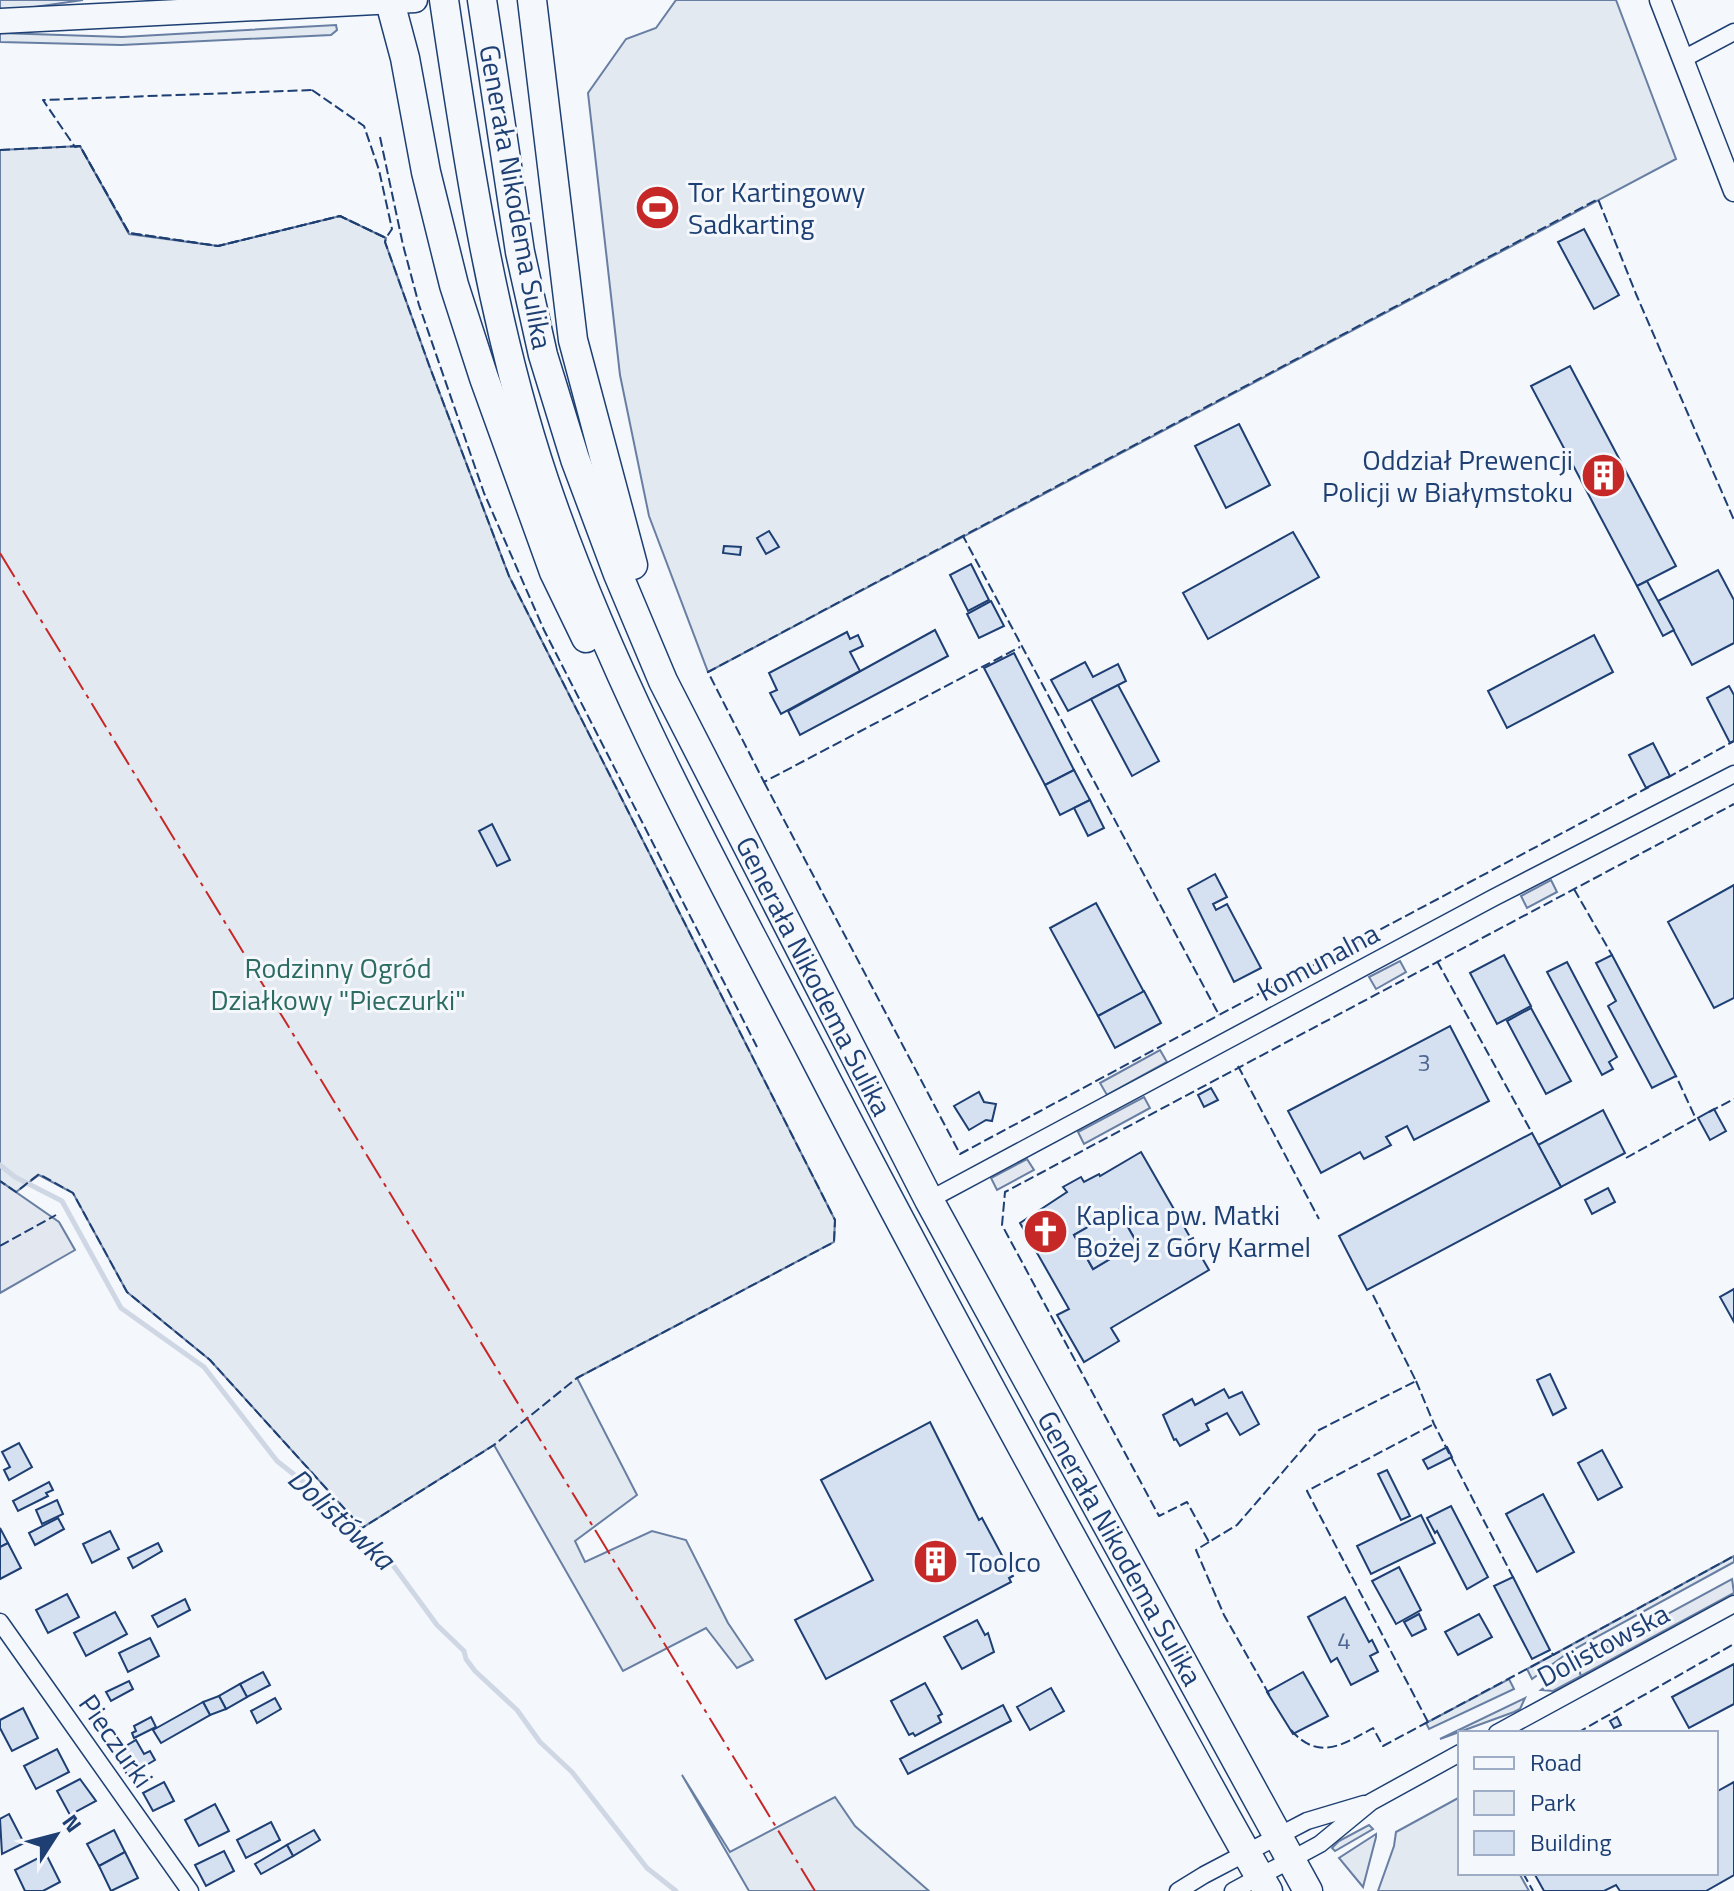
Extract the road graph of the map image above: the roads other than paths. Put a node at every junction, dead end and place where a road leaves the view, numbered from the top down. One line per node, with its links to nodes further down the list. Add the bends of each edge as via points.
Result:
1 (444, 0): 12 (highway, Generała Nikodema Sulika, via 483,250 543,478 603,631)
2 (482, 0): 10 (highway, Generała Nikodema Sulika, via 500,131 543,355 618,574)
3 (532, 0): 10 (highway, via 573,340 633,566 678,677)
4 (1660, 0): 8 (street)
5 (398, 1): 6 (main road); 12 (highway, via 426,172 454,285 554,572 638,744)
6 (0, 21)
7 (1734, 32): 8 (street)
8 (1683, 59): 9 (street)
9 (1734, 191)
10 (703, 761): 13 (highway, Generała Nikodema Sulika)
11 (1734, 774): 13 (street, Komunalna)
12 (705, 847): 20 (highway, Generała Nikodema Sulika, via 935,1288)
13 (929, 1200): 19 (highway, Generała Nikodema Sulika)
14 (1734, 1604): 16 (street, Dolistowska)
15 (0, 1622): 21 (street, Pieczurki)
16 (1501, 1731)
17 (1458, 1754): 18 (street)
18 (1371, 1802): 19 (street, via 1320,1844); 19 (street, via 1307,1821)
19 (1285, 1848): 20 (street); 20 (street); 24 (highway, Generała Nikodema Sulika)
20 (1258, 1873): 22 (street); 23 (street)
21 (190, 1891)
22 (1178, 1891)
23 (1233, 1891)
24 (1308, 1891)

